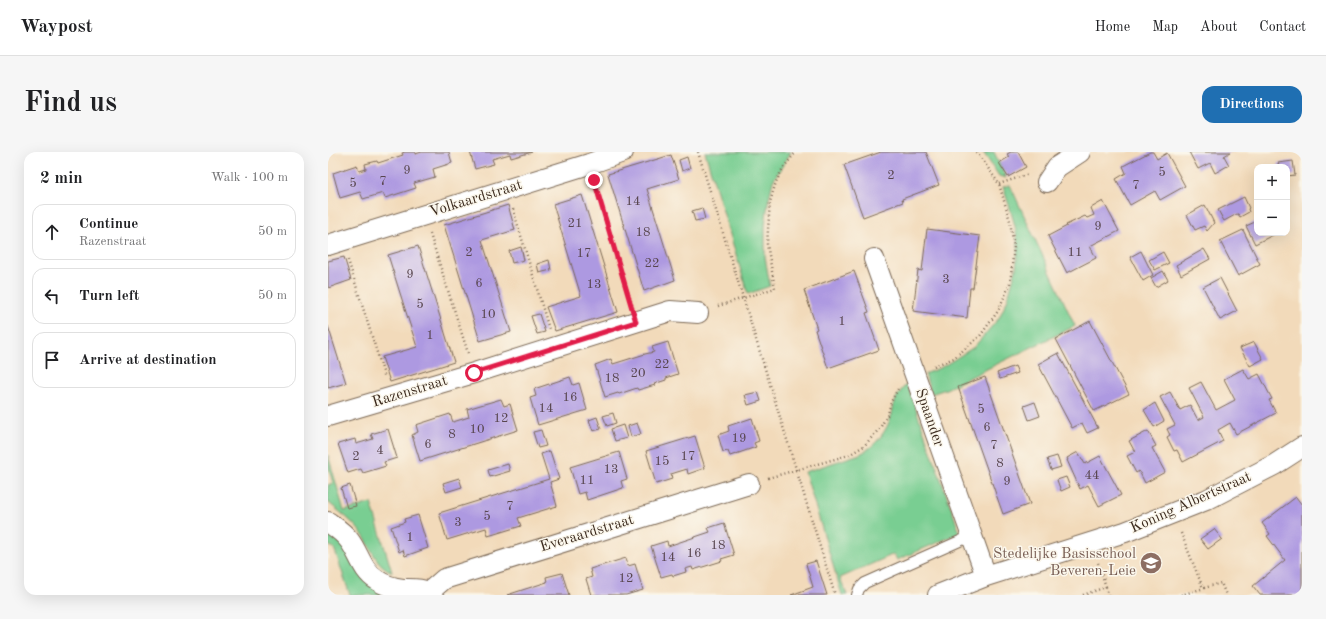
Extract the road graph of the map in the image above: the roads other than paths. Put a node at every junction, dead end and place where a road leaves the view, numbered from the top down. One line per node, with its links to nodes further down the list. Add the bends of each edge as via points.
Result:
1 (623, 152): 4 (street, Volkaardstraat)
2 (1080, 152): 3 (street, via 1057,167)
3 (1046, 182)
4 (335, 243)
5 (874, 259): 11 (street, Spaander)
6 (698, 312): 7 (street, Razenstraat, via 670,311)
7 (328, 416)
8 (1302, 447): 12 (street, Koning Albertstraat, via 1274,465 1206,500 1126,532)
9 (749, 484): 13 (street, Everaardstraat, via 444,579)
10 (328, 522): 13 (street, via 348,539 362,566 376,580 393,587 420,589)
11 (971, 536): 12 (street, Spaander); 14 (lane, via 865,583)
12 (986, 576): 15 (street, Koning Albertstraat)
13 (431, 594)
14 (857, 595)
15 (938, 595)

